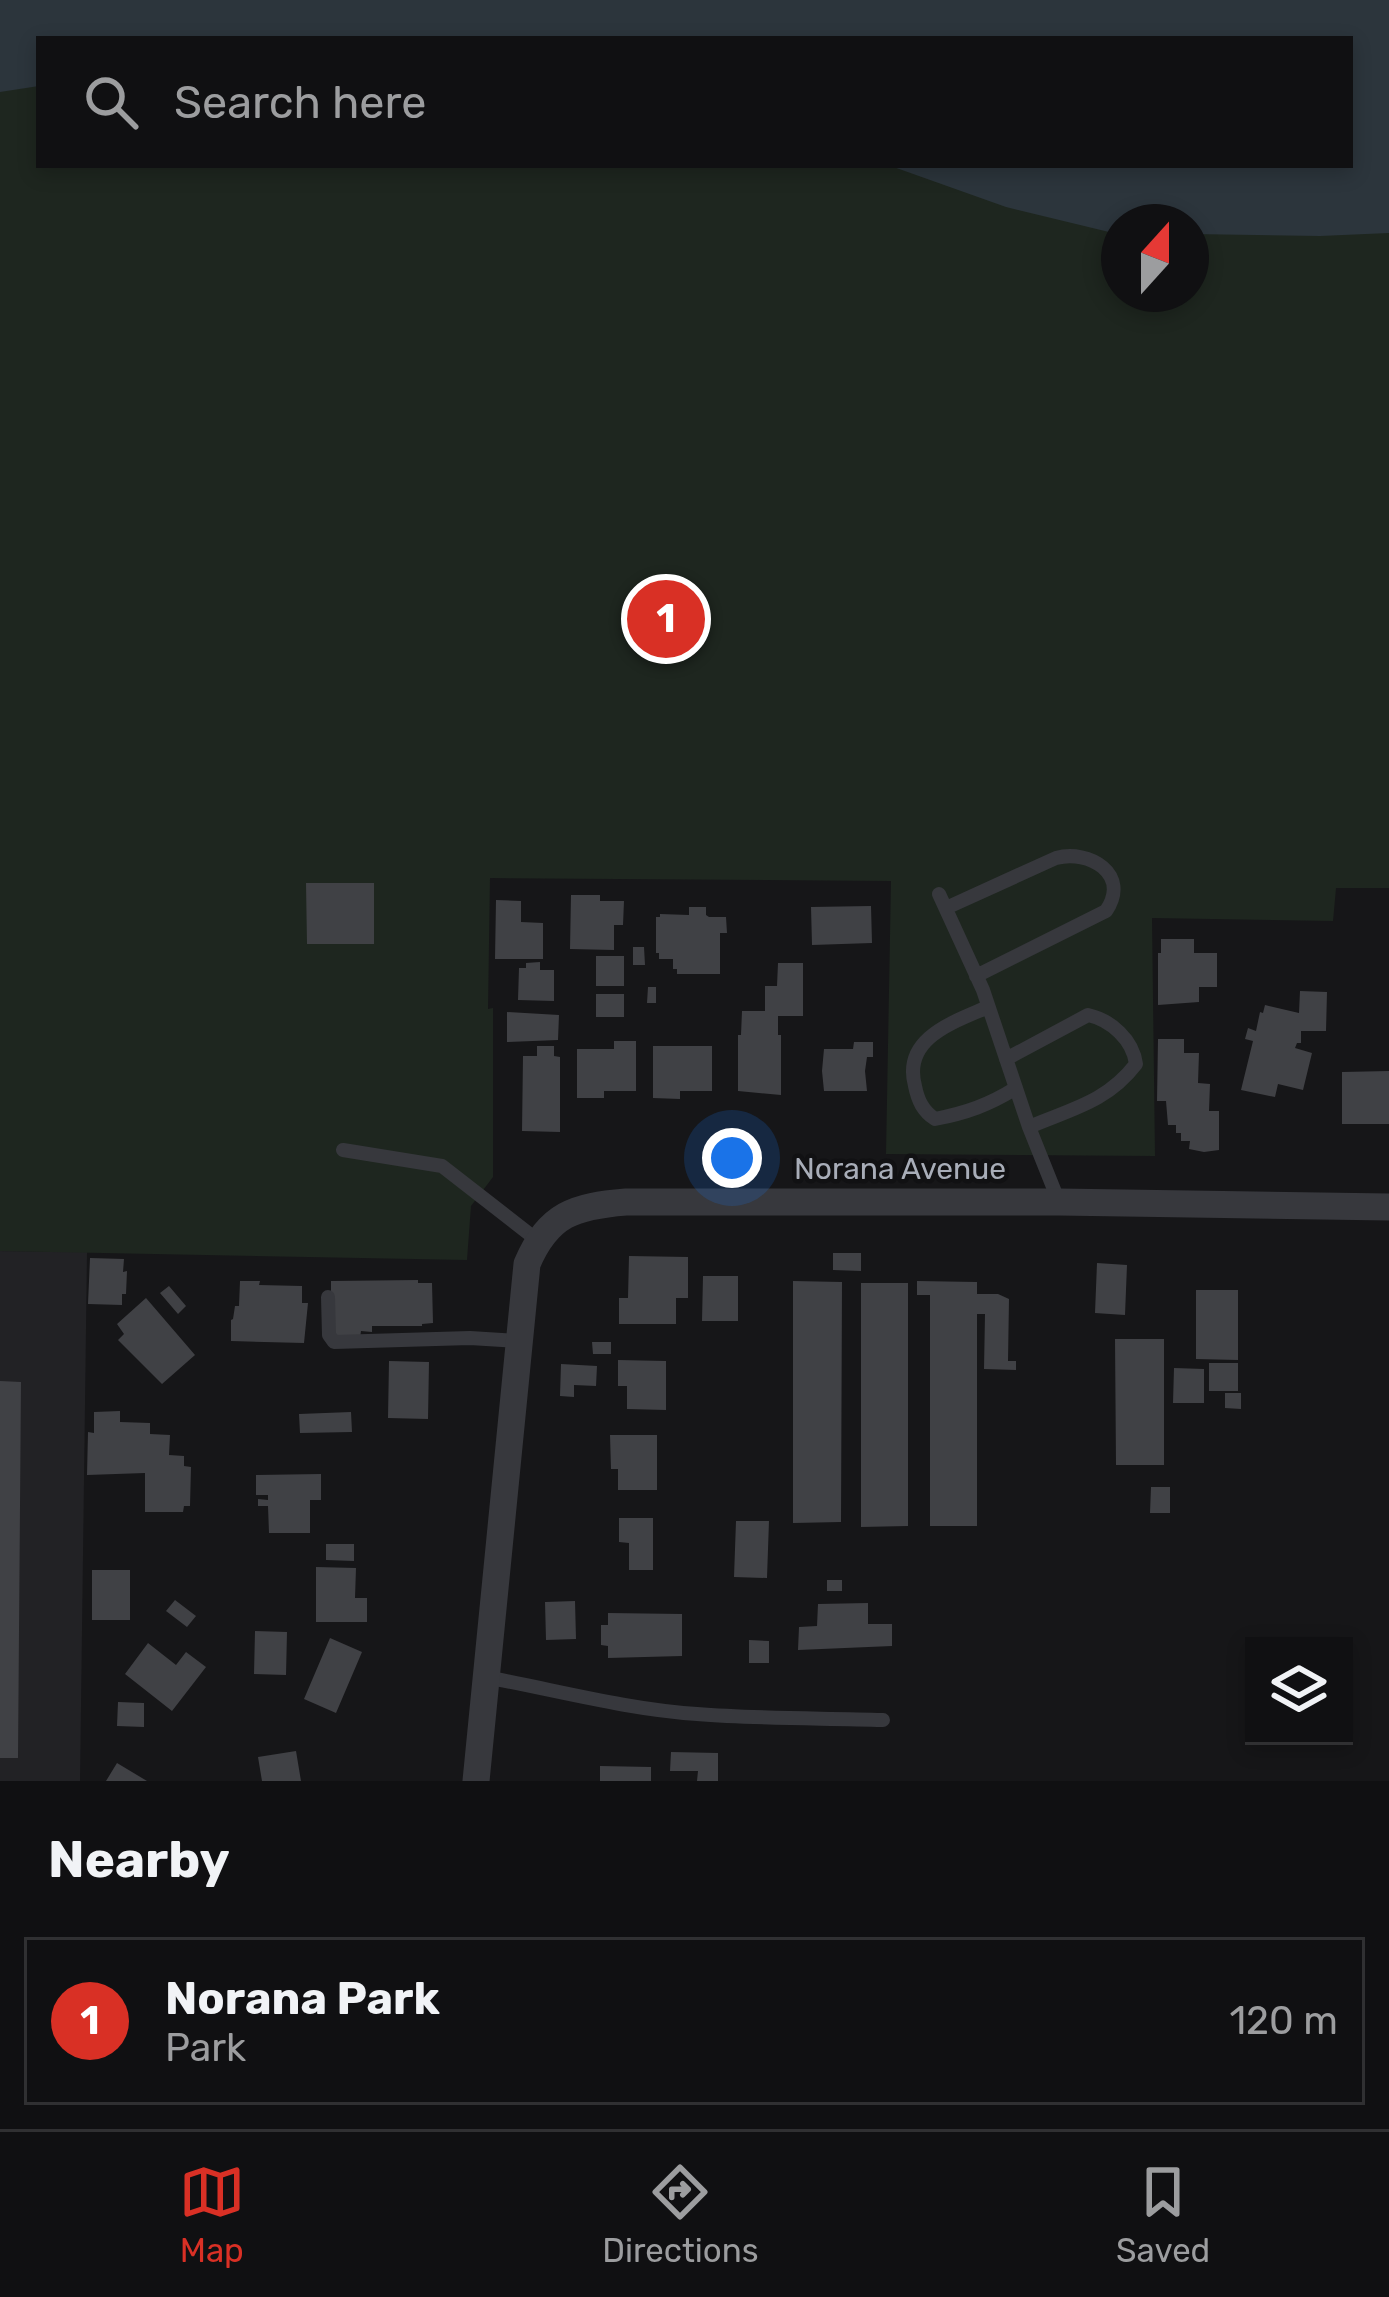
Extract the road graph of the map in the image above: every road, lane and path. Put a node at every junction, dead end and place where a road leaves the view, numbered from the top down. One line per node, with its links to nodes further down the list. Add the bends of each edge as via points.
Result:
1 (976, 976): 1 (lane, via 942,901 1072,854 1111,876 1106,911); 2 (lane)
2 (988, 1007): 3 (lane); 4 (lane, via 930,1034 916,1054 914,1084 935,1119 991,1104)
3 (1006, 1059): 4 (lane); 5 (lane, via 1088,1015 1129,1040 1135,1054 1136,1064 1106,1095)
4 (1016, 1088): 5 (lane)
5 (1029, 1127): 7 (lane)
6 (343, 1150): 9 (lane, via 442,1166)
7 (1059, 1202): 8 (street, Norana Avenue); 9 (street, Norana Avenue, via 590,1204)
8 (1389, 1207)
9 (537, 1240): 11 (street, via 526,1264)
10 (328, 1297): 11 (lane, via 334,1342)
11 (517, 1341): 12 (street)
12 (485, 1677): 13 (lane, via 696,1714); 14 (street)
13 (884, 1720)
14 (476, 1781)

